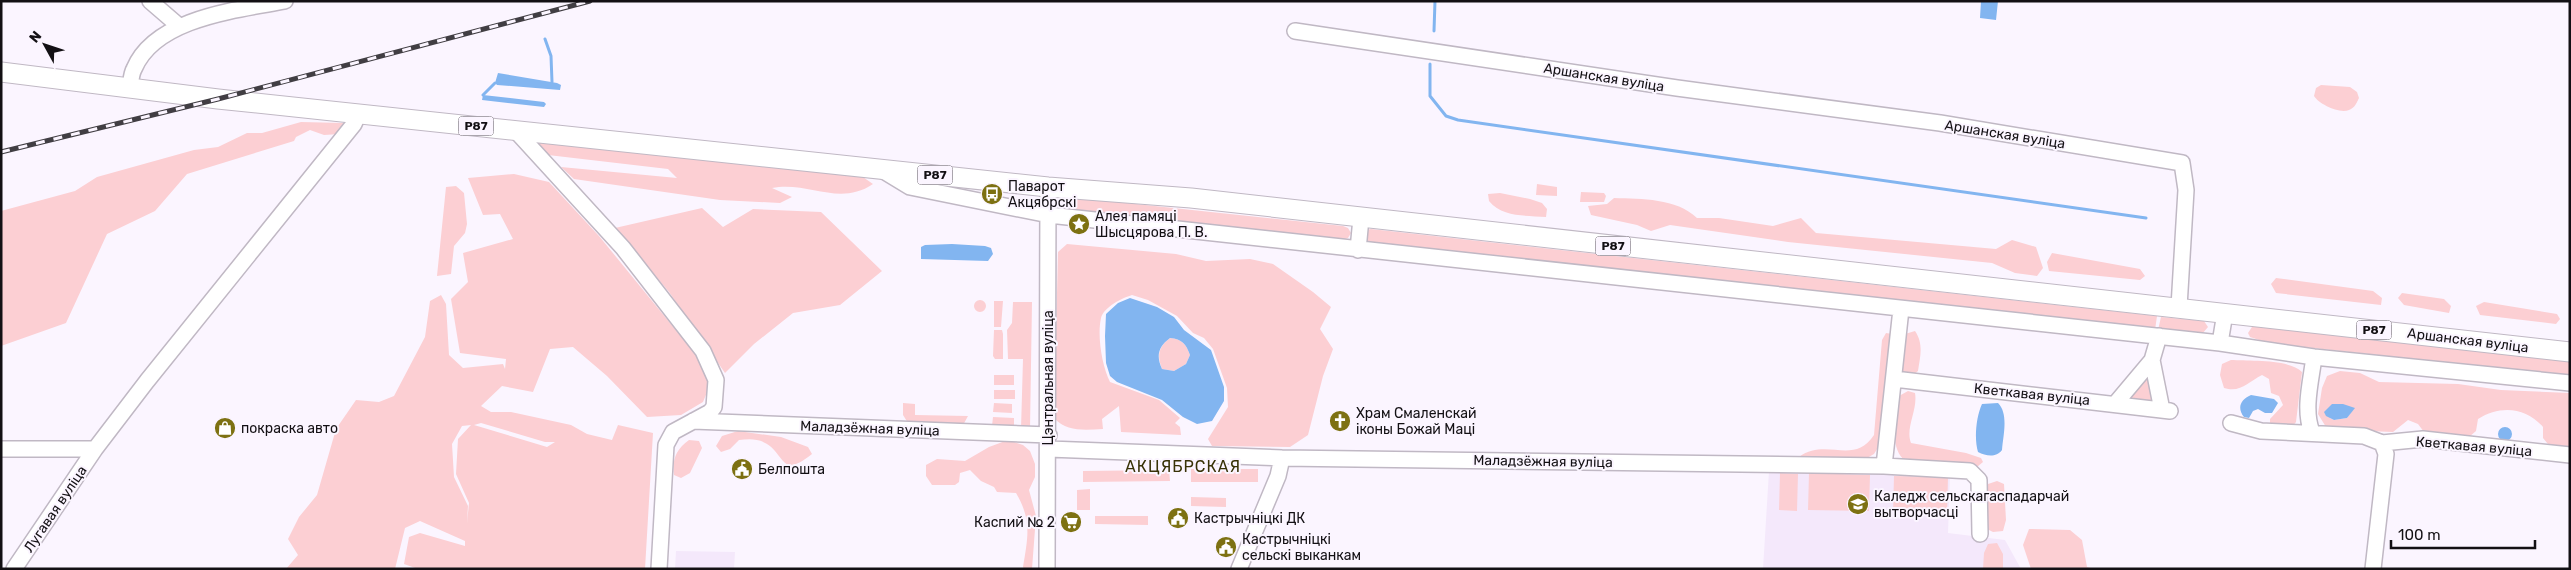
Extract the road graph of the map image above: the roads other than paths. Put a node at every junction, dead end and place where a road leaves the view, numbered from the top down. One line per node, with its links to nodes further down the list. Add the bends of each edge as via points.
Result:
1 (150, 1): 3 (street)
2 (280, 2): 3 (street)
3 (179, 26): 6 (street, via 149,48 134,69)
4 (1295, 31): 14 (street, Аршанская вуліца, via 1940,123 2182,163 2186,190)
5 (1, 72): 6 (main road, Р87)
6 (130, 88): 7 (main road, Р87)
7 (359, 113): 8 (main road, Р87); 33 (street, Лугавая вуліца, via 354,124)
8 (515, 130): 9 (main road, Р87); 25 (street, via 623,248 703,352 716,380)
9 (880, 170): 10 (main road, Р87); 11 (street, via 910,188)
10 (1048, 188): 11 (street, Цэнтральная вуліца); 12 (main road, Р87, via 1191,198)
11 (1049, 216): 13 (street); 30 (street, Цэнтральная вуліца)
12 (1361, 218): 13 (street); 14 (main road, Р87)
13 (1358, 250): 15 (street)
14 (2179, 307): 16 (main road, Аршанская вуліца / Р87)
15 (1901, 308): 17 (street); 22 (street)
16 (2225, 313): 18 (street); 19 (main road, Аршанская вуліца / Р87)
17 (2158, 336): 18 (street); 21 (street)
18 (2220, 343): 20 (street)
19 (2570, 352)
20 (2314, 357): 23 (street); 29 (street, via 2308,412)
21 (2152, 360): 24 (street); 24 (street, Кветкавая вуліца, via 2166,411)
22 (1894, 379): 24 (street, Кветкавая вуліца); 36 (street)
23 (2570, 383)
24 (2115, 404)
25 (714, 407): 26 (street, via 705,416); 27 (street)
26 (692, 421): 27 (street, Маладзёжная вуліца); 39 (street, via 674,432 666,445)
27 (726, 423): 30 (street, Маладзёжная вуліца)
28 (2231, 423): 29 (street, Кветкавая вуліца, via 2260,431)
29 (2312, 432): 31 (street, Кветкавая вуліца, via 2364,436)
30 (1049, 442): 35 (street, Маладзёжная вуліца); 40 (street, Цэнтральная вуліца)
31 (2382, 443): 34 (street, Кветкавая вуліца, via 2423,439); 42 (street, via 2386,454)
32 (1, 449): 33 (street)
33 (95, 449): 38 (street, Лугавая вуліца)
34 (2570, 455)
35 (1282, 458): 36 (street, Маладзёжная вуліца); 41 (street, via 1278,476)
36 (1884, 466): 37 (street, Маладзёжная вуліца, via 1970,471 1979,480)
37 (1980, 534)
38 (14, 569)
39 (659, 569)
40 (1047, 569)
41 (1239, 569)
42 (2373, 569)

